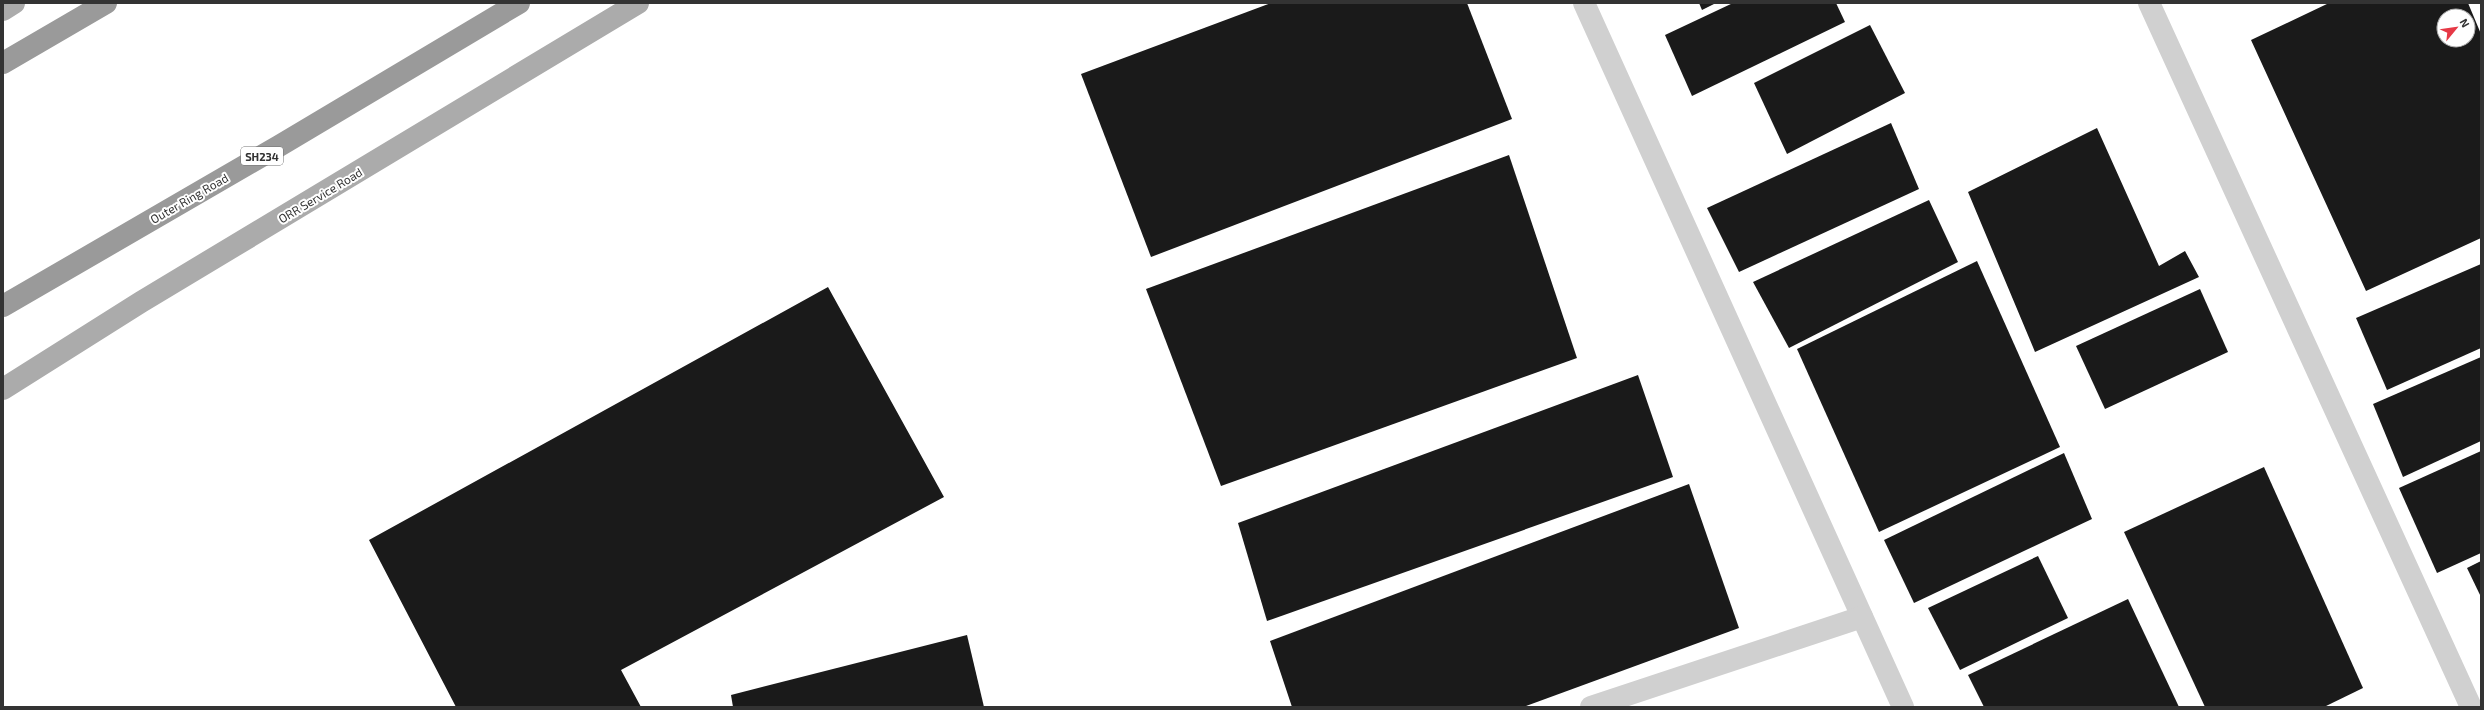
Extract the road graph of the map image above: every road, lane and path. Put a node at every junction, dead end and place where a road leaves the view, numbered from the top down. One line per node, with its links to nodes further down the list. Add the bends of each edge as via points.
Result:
1 (14, 3): 7 (main road)
2 (106, 3): 8 (highway)
3 (518, 3): 9 (highway, Outer Ring Road / SH234, via 279,146)
4 (638, 3): 10 (main road, ORR Service Road, via 141,302)
5 (1584, 3): 11 (street)
6 (2149, 3): 14 (street)
7 (3, 10)
8 (3, 62)
9 (3, 306)
10 (3, 389)
11 (1862, 617): 12 (street); 13 (street)
12 (1591, 707)
13 (1903, 707)
14 (2471, 707)

